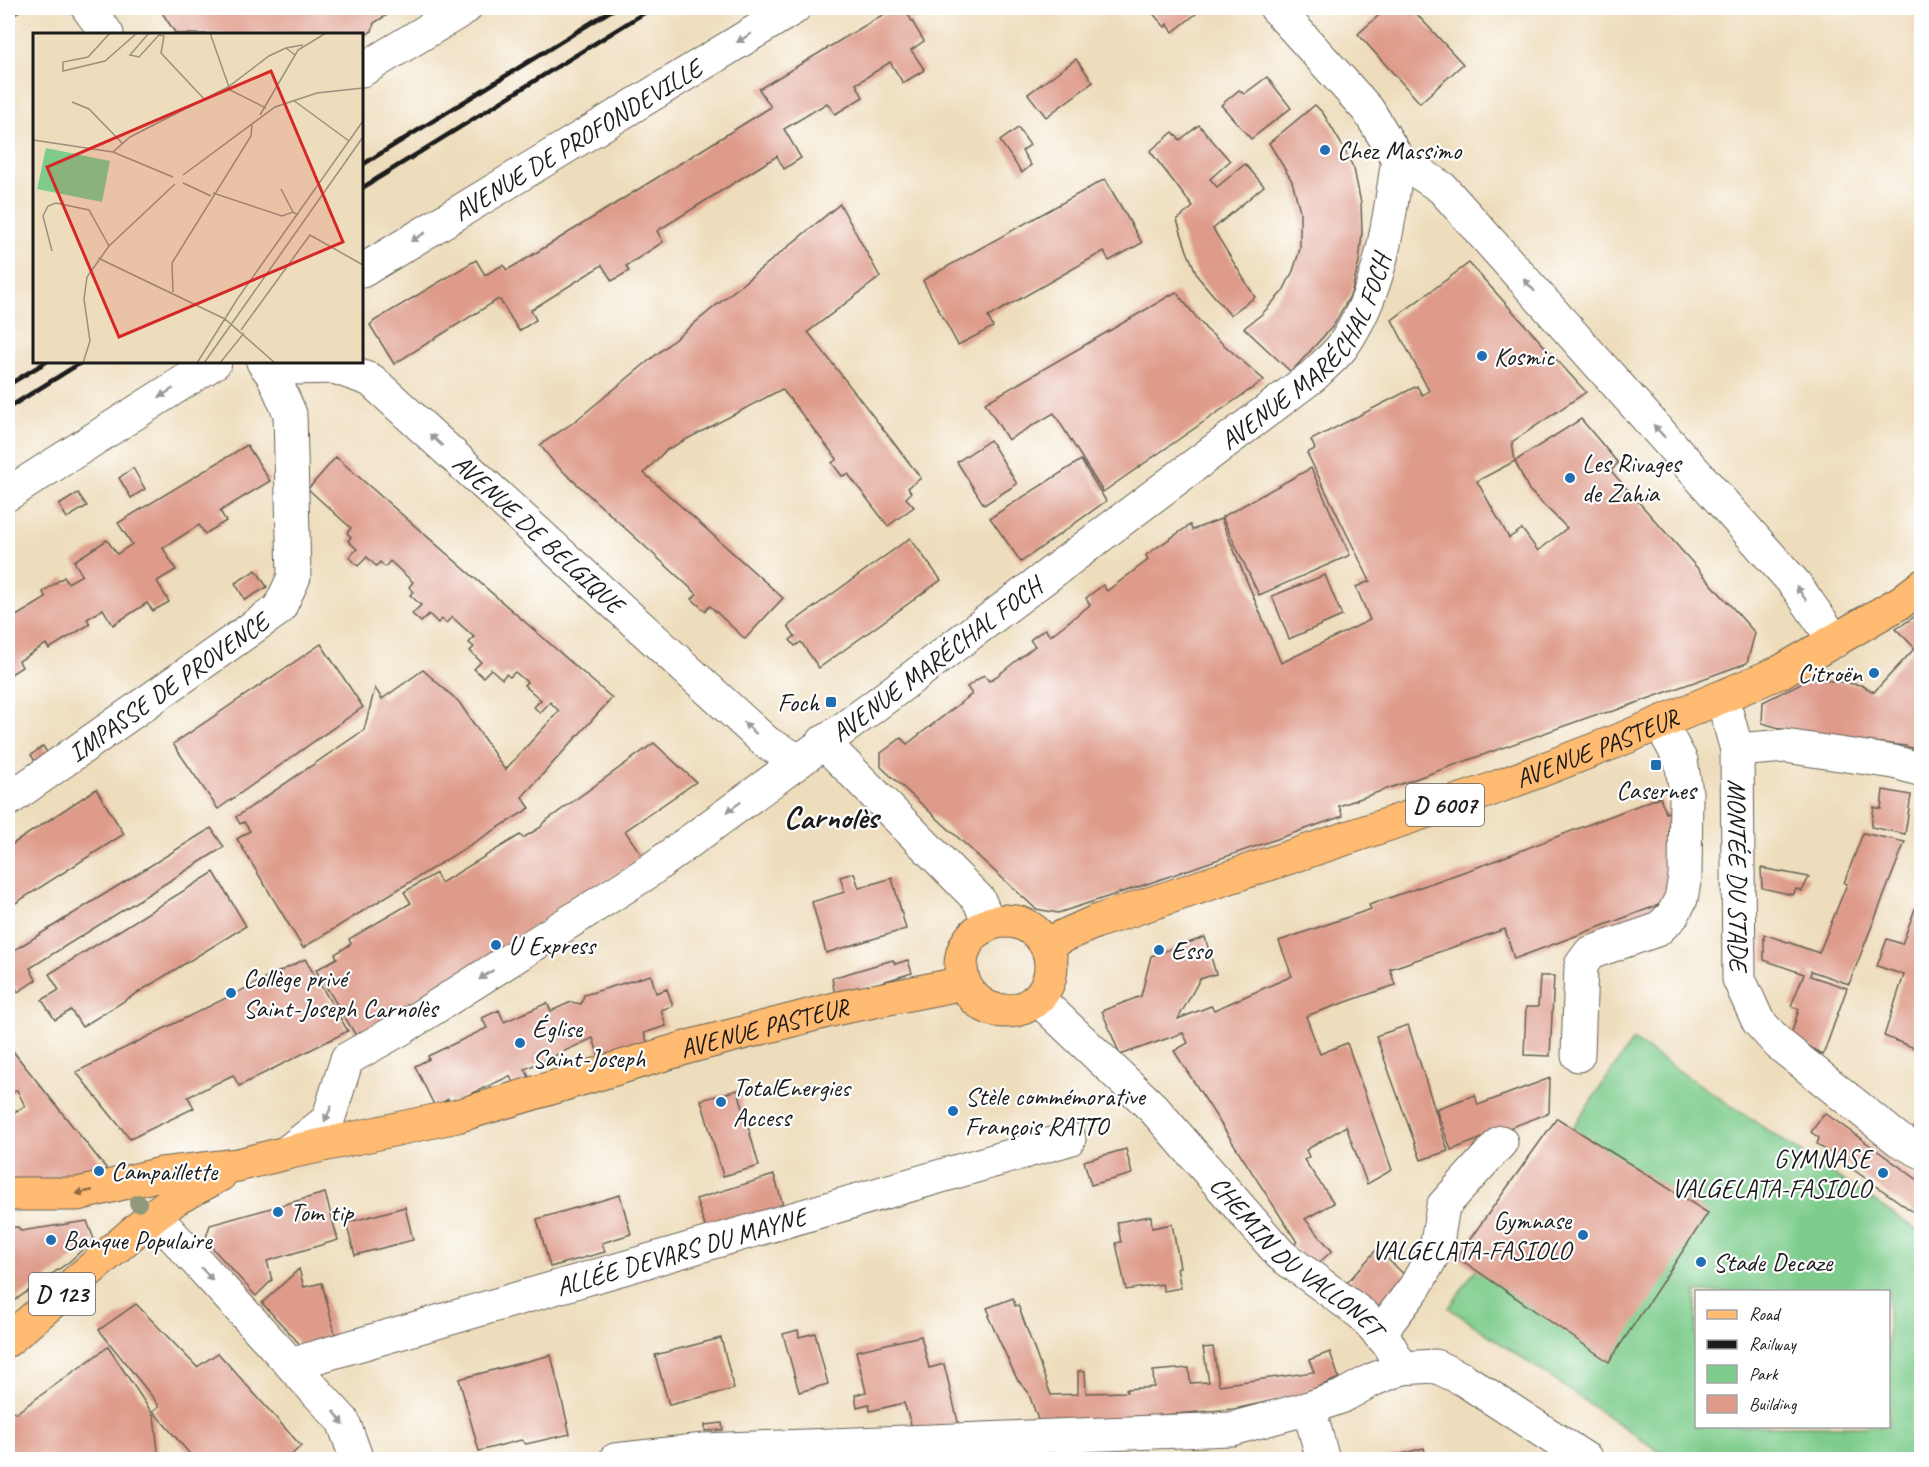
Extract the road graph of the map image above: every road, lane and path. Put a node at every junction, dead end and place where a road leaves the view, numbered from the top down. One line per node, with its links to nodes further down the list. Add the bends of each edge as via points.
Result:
1 (88, 8): 5 (street)
2 (465, 8): 6 (street)
3 (794, 8): 8 (street, AVENUE DE PROFONDEVILLE, one-way to 8)
4 (1276, 8): 7 (street, via 1368,110)
5 (106, 33)
6 (363, 69)
7 (1398, 159): 13 (street, one-way to 7, via 1795,584 1442,188); 17 (street, AVENUE MARÉCHAL FOCH, via 1382,260 1365,306 1341,347 1327,362 1294,391)
8 (363, 270)
9 (213, 363): 11 (street, one-way to 11)
10 (268, 368): 17 (street, AVENUE DE BELGIQUE, one-way to 10, via 767,743 371,380 334,367); 19 (street, IMPASSE DE PROVENCE, via 290,414 294,577 279,609)
11 (8, 494)
12 (1922, 585): 13 (main road, D 6007)
13 (1835, 641): 14 (main road, AVENUE PASTEUR / D 6007, via 1780,672)
14 (1722, 697): 15 (main road, AVENUE PASTEUR / D 6007); 16 (street, MONTÉE DU STADE)
15 (1660, 723): 21 (main road, AVENUE PASTEUR / D 6007, via 1482,793 1095,922); 24 (street, via 1681,761 1686,792 1681,899 1657,930 1584,958)
16 (1737, 750): 18 (street, via 1785,746 1894,762); 27 (street, MONTÉE DU STADE, via 1739,979 1758,1021 1816,1074 1899,1140)
17 (811, 751): 20 (street, AVENUE DE BELGIQUE, via 980,900); 28 (street, AVENUE MARÉCHAL FOCH, one-way to 28, via 645,874 404,1028 347,1059 328,1120)
18 (1922, 770)
19 (8, 800)
20 (989, 923): 21 (main road, via 1011,920 1031,927); 22 (main road, via 970,938 960,960)
21 (1046, 944): 23 (main road, via 1052,963 1049,982)
22 (964, 983): 23 (main road, via 977,1001 997,1011 1019,1010); 28 (main road, AVENUE PASTEUR, via 839,1008 692,1046 457,1116)
23 (1038, 999): 32 (street, CHEMIN DU VALLONET, via 1154,1109 1281,1255 1363,1315)
24 (1578, 1055)
25 (1069, 1139): 34 (street, ALLÉE DEVARS DU MAYNE)
26 (1501, 1142): 32 (street, via 1443,1206 1436,1249 1415,1287)
27 (1922, 1152)
28 (286, 1153): 29 (main road, AVENUE PASTEUR)
29 (238, 1166): 30 (main road, one-way to 30, via 161,1174 78,1194); 31 (main road, D 123, via 177,1198)
30 (8, 1194)
31 (154, 1215): 33 (main road, D 123); 34 (street, one-way to 34)
32 (1379, 1334): 35 (street, CHEMIN DU VALLONET)
33 (8, 1340)
34 (292, 1364): 37 (street, one-way to 37, via 343,1421)
35 (1402, 1368): 36 (street); 40 (street, via 1435,1366 1463,1378)
36 (1309, 1408): 38 (street, via 1231,1429 716,1450); 39 (street)
37 (357, 1460)
38 (615, 1460)
39 (1323, 1460)
40 (1587, 1460)

